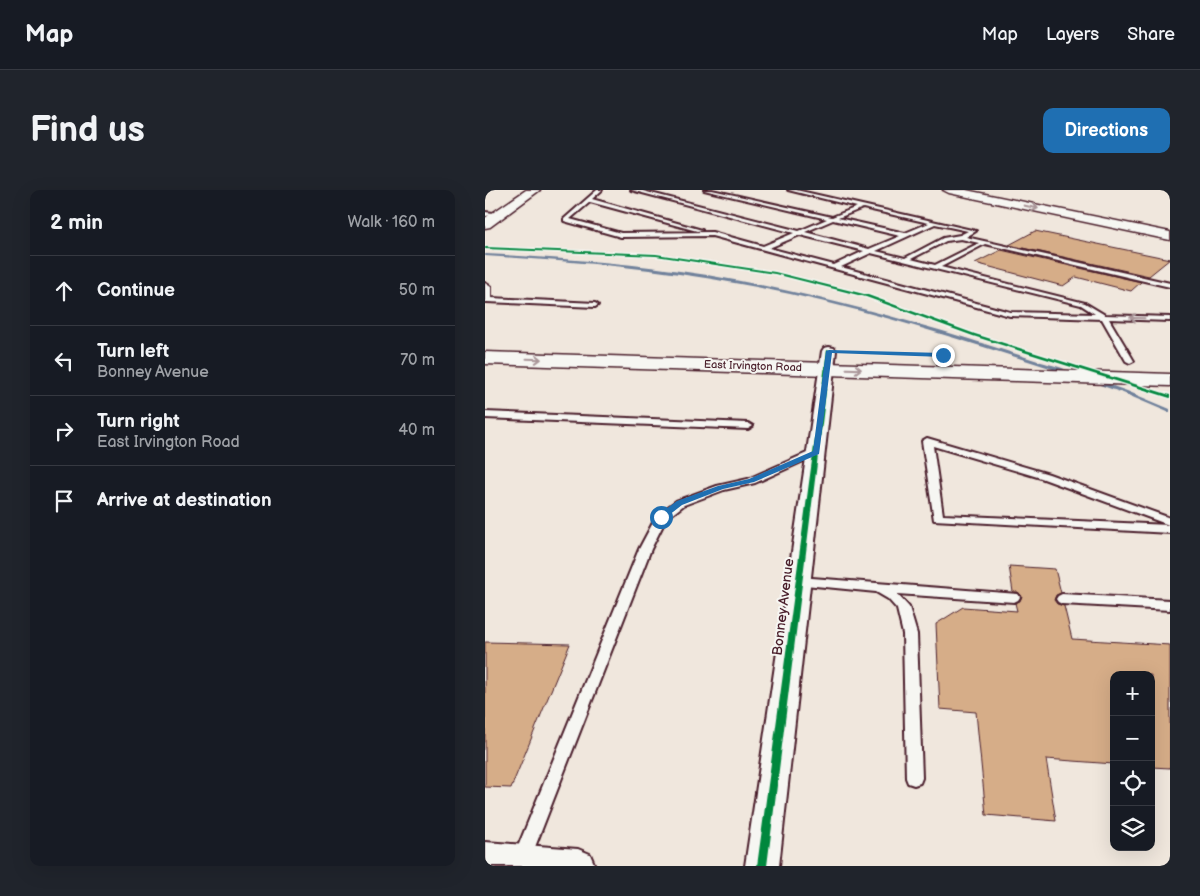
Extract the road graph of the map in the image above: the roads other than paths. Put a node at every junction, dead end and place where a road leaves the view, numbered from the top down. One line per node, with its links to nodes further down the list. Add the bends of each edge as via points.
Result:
1 (534, 190): 12 (main road)
2 (600, 190): 8 (lane)
3 (633, 190): 16 (lane)
4 (707, 190): 13 (lane)
5 (790, 190): 10 (lane)
6 (949, 190): 19 (main road, one-way to 19)
7 (995, 190): 9 (main road)
8 (589, 200): 17 (lane); 17 (lane, via 566,220 621,234)
9 (1073, 203)
10 (863, 206): 13 (lane); 14 (lane)
11 (485, 214): 12 (lane)
12 (500, 214): 15 (main road)
13 (833, 218): 16 (lane); 18 (lane)
14 (935, 222): 18 (lane); 20 (lane, via 973,231)
15 (485, 224)
16 (799, 233): 22 (lane); 23 (lane)
17 (712, 234): 22 (lane)
18 (904, 235): 23 (lane)
19 (1170, 236)
20 (961, 238): 21 (lane); 24 (lane, via 945,239)
21 (983, 242): 26 (lane); 28 (lane)
22 (763, 248): 25 (lane)
23 (870, 251): 24 (lane); 25 (lane)
24 (905, 260): 26 (lane)
25 (835, 267): 30 (lane, via 1011,314)
26 (936, 267): 30 (lane, via 1083,304)
27 (485, 285): 29 (lane, via 487,300)
28 (1170, 285)
29 (595, 305)
30 (1104, 317): 31 (lane, one-way to 30); 35 (lane)
31 (1170, 319)
32 (485, 340): 34 (main road, East Irvington Road)
33 (485, 358): 34 (main road, East Irvington Road, one-way to 34)
34 (828, 360): 35 (main road, East Irvington Road, via 943,355); 36 (main road, East Irvington Road, one-way to 36, via 1033,375); 39 (street, Bonney Avenue)
35 (1130, 361): 36 (main road, East Irvington Road)
36 (1167, 374)
37 (486, 416): 38 (lane)
38 (748, 426)
39 (816, 452): 42 (street, Bonney Avenue); 49 (lane, via 751,481 680,503 661,517 645,549)
40 (1170, 522): 41 (lane, via 1045,476 927,441 938,518)
41 (1170, 529)
42 (799, 582): 43 (lane, via 862,584); 51 (street, Bonney Avenue)
43 (879, 588): 44 (lane); 47 (lane, via 903,608 910,634)
44 (1014, 596)
45 (1062, 599): 46 (lane)
46 (1170, 605)
47 (914, 778)
48 (485, 859): 49 (street)
49 (521, 862): 50 (street)
50 (577, 866)
51 (762, 866)

